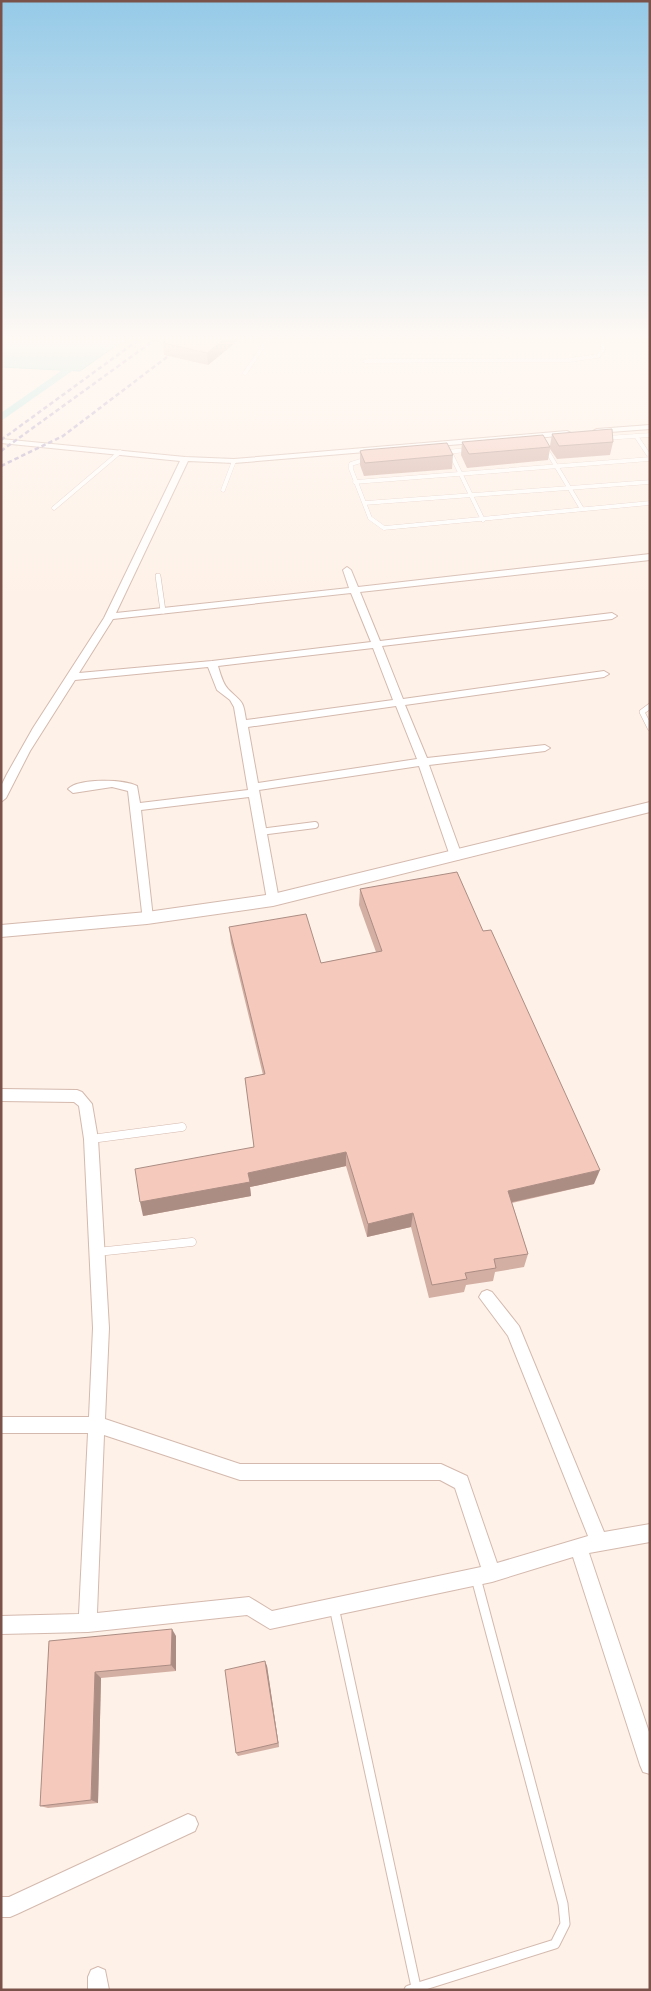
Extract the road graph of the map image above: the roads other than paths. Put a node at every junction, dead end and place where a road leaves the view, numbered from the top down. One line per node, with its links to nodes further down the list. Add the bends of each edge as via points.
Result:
1 (574, 433): 14 (street)
2 (650, 435): 3 (lane)
3 (636, 436): 4 (lane); 12 (lane)
4 (598, 439)
5 (1, 442): 8 (street)
6 (552, 443): 15 (lane, via 542,444)
7 (478, 449): 10 (lane)
8 (120, 452): 13 (street); 24 (lane)
9 (440, 452): 10 (lane)
10 (450, 452): 16 (lane)
11 (373, 458): 17 (lane, via 351,464)
12 (650, 458): 15 (lane)
13 (185, 459): 14 (street); 33 (street)
14 (234, 461): 20 (lane)
15 (556, 466): 16 (lane); 19 (lane)
16 (461, 474): 17 (lane); 21 (lane)
17 (355, 482): 22 (lane)
18 (650, 482): 19 (lane)
19 (570, 488): 21 (lane); 25 (lane)
20 (223, 490)
21 (471, 495): 22 (lane); 26 (lane)
22 (365, 503): 26 (lane, via 370,518 384,528)
23 (650, 504): 25 (lane)
24 (54, 508)
25 (582, 509): 26 (lane)
26 (483, 520)
27 (650, 557): 30 (street)
28 (347, 570): 30 (street)
29 (158, 576): 31 (lane)
30 (354, 588): 31 (street); 34 (street)
31 (163, 611): 33 (street)
32 (612, 616): 34 (street)
33 (110, 617): 37 (street)
34 (378, 644): 35 (street); 38 (street)
35 (212, 664): 37 (street); 40 (street, via 222,690 234,698 239,707)
36 (604, 674): 38 (street)
37 (73, 677): 44 (street, via 40,723)
38 (398, 702): 40 (street); 43 (street)
39 (650, 706): 41 (lane, via 642,712)
40 (242, 724): 46 (street)
41 (650, 728)
42 (545, 748): 43 (street)
43 (423, 762): 46 (street); 52 (street)
44 (4, 785): 47 (street)
45 (74, 789): 48 (street, via 127,784 135,794)
46 (253, 790): 48 (street); 51 (street)
47 (1, 798)
48 (135, 807): 54 (street)
49 (650, 807): 52 (street)
50 (316, 825): 51 (lane)
51 (260, 832): 53 (street)
52 (456, 856): 53 (street)
53 (273, 900): 54 (street)
54 (148, 918): 55 (street)
55 (1, 931)
56 (1, 1095): 58 (street, via 77,1096 85,1104)
57 (182, 1128): 58 (lane)
58 (91, 1139): 60 (street)
59 (192, 1242): 60 (lane)
60 (97, 1252): 63 (street, via 101,1328)
61 (488, 1297): 65 (street, via 514,1331)
62 (1, 1425): 63 (street)
63 (98, 1426): 67 (street, via 240,1472 441,1472 461,1482); 69 (street)
64 (650, 1533): 65 (street)
65 (599, 1542): 66 (street)
66 (579, 1548): 67 (street); 71 (street)
67 (484, 1575): 68 (street); 74 (lane, via 564,1904 565,1924 554,1944)
68 (334, 1606): 69 (street, via 270,1620 248,1606); 74 (lane)
69 (88, 1623): 70 (street)
70 (1, 1625)
71 (650, 1765)
72 (188, 1824): 73 (street, via 10,1907)
73 (1, 1907)
74 (412, 1989)

